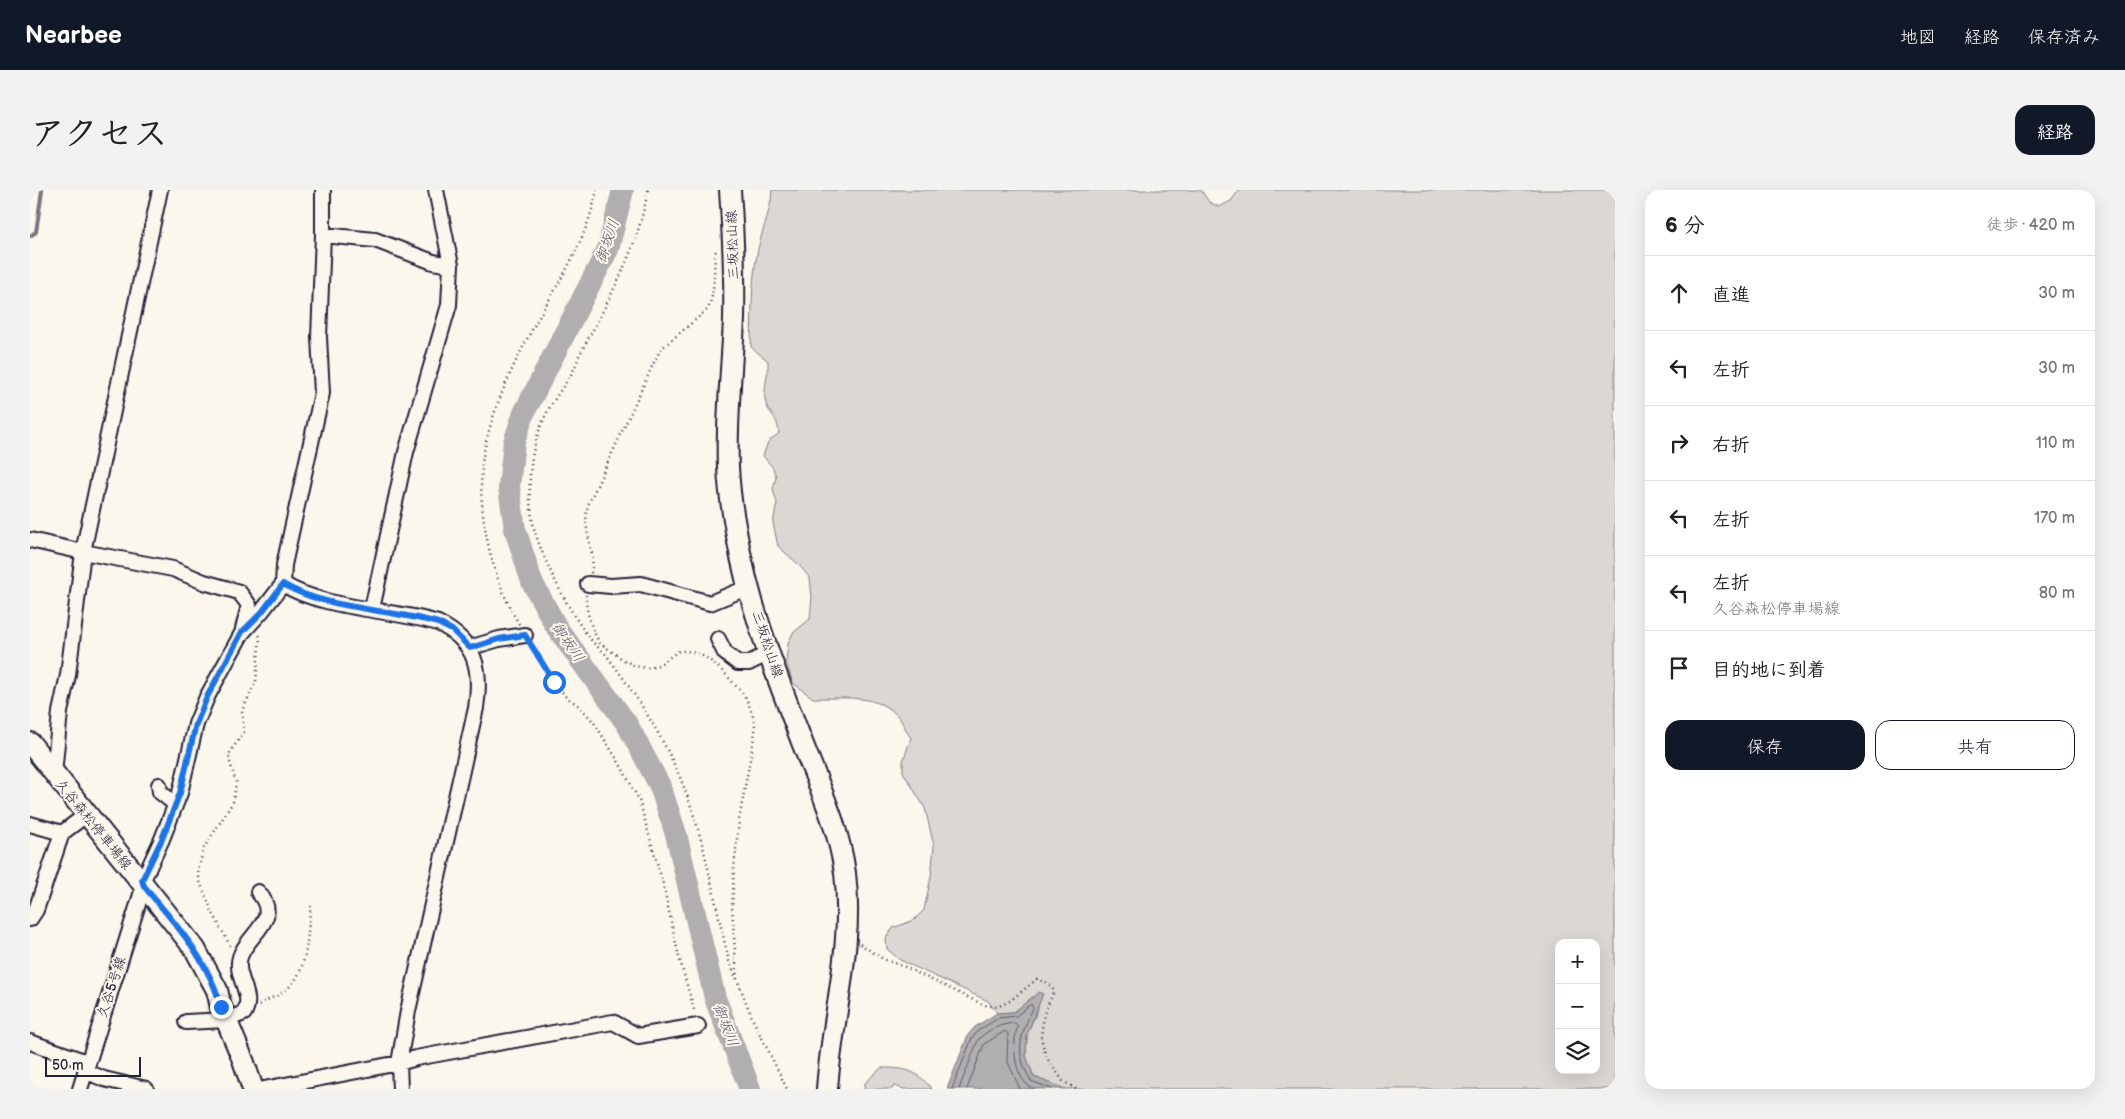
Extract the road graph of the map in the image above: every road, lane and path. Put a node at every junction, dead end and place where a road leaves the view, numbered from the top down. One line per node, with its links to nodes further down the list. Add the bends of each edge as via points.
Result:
1 (160, 190): 10 (street)
2 (323, 190): 6 (street)
3 (436, 190): 8 (street)
4 (597, 190): 17 (path, via 584,236 525,343 497,404 485,442 482,502 487,543 513,614)
5 (730, 190): 13 (main road, 三坂松山線, via 734,259 728,466 736,534)
6 (323, 235): 8 (street, via 375,240 433,262); 11 (street, via 319,337 322,394 284,565)
7 (717, 245): 12 (path, via 711,305 657,356 588,505 585,526 592,560)
8 (451, 265): 14 (street, via 449,305 406,452)
9 (30, 540): 10 (street)
10 (83, 552): 16 (street, via 173,569 239,592 249,605); 22 (street)
11 (283, 584): 14 (street, via 314,597); 15 (street)
12 (588, 584): 13 (street, via 641,584 710,603); 46 (path, via 586,605 600,642 640,667 657,666 679,651 704,656 712,660 748,702 756,732 739,820 734,869 732,908 737,979)
13 (749, 587): 20 (main road, 三坂松山線)
14 (372, 609): 19 (street, via 438,623 452,630)
15 (254, 622): 16 (street); 33 (path, via 260,638 256,681 242,711 244,732 232,746 229,759 236,782 233,802 207,843 198,871 211,909 233,953)
16 (242, 632): 24 (street, 久谷5号線, via 196,724)
17 (525, 635): 19 (street); 37 (path, via 565,696 593,721 639,800)
18 (718, 639): 20 (street, via 725,653 738,663 749,663)
19 (470, 648): 39 (street, via 479,672 476,708)
20 (769, 653): 32 (main road, 三坂松山線, via 839,839 848,909)
21 (30, 744): 22 (main road, 久谷森松停車場線)
22 (54, 774): 25 (main road, 久谷森松停車場線)
23 (159, 785): 24 (street, via 160,792)
24 (175, 804): 28 (street, 久谷5号線, via 142,880)
25 (86, 815): 27 (street); 28 (main road, 久谷森松停車場線)
26 (30, 824): 27 (street)
27 (62, 833): 31 (street, via 36,910)
28 (144, 886): 35 (main road, 久谷森松停車場線, via 195,949 217,990); 40 (street, 久谷5号線)
29 (258, 892): 33 (street, via 266,908 264,922)
30 (311, 906): 34 (path, via 301,970 282,992)
31 (30, 918)
32 (847, 939): 47 (main road, 三坂松山線); 48 (path, via 984,1005 997,1007 1010,1001 1037,979 1049,984 1054,991 1044,1014 1041,1037 1046,1057 1063,1081)
33 (240, 959): 34 (street, via 241,981 249,1000)
34 (247, 1008): 35 (street, via 244,1013)
35 (226, 1020): 36 (street); 43 (main road, 久谷森松停車場線)
36 (186, 1022)
37 (698, 1026): 39 (street, via 638,1036 613,1022)
38 (30, 1042): 40 (street)
39 (399, 1063): 44 (street); 45 (street)
40 (86, 1066): 41 (street, 久谷5号線); 42 (street, via 104,1079)
41 (80, 1089)
42 (146, 1089)
43 (253, 1089)
44 (264, 1089)
45 (400, 1089)
46 (787, 1089)
47 (827, 1089)
48 (1076, 1089)

